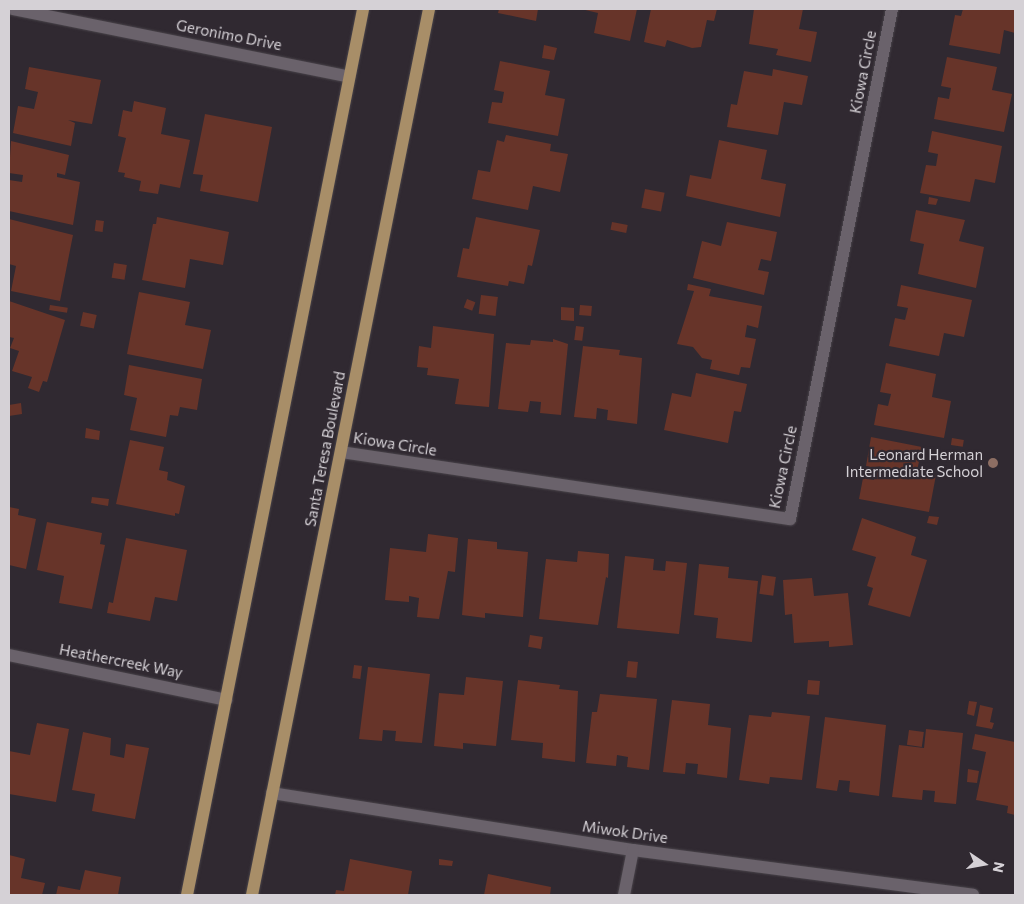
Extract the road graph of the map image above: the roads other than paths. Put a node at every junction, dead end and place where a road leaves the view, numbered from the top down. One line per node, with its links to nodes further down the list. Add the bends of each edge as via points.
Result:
1 (14, 9): 5 (street, Geronimo Drive)
2 (363, 9): 5 (main road)
3 (429, 9): 6 (main road, Santa Teresa Boulevard)
4 (892, 9): 6 (street, Kiowa Circle, via 790,519)
5 (349, 77): 8 (main road)
6 (340, 452): 9 (main road, Santa Teresa Boulevard)
7 (9, 655): 8 (street, Heathercreek Way)
8 (226, 700): 11 (main road)
9 (272, 793): 10 (street, Miwok Drive); 12 (main road, Santa Teresa Boulevard)
10 (633, 850): 13 (street); 14 (street, Miwok Drive)
11 (187, 895)
12 (252, 895)
13 (624, 895)
14 (967, 895): 15 (street, Miwok Drive)
15 (973, 895)

